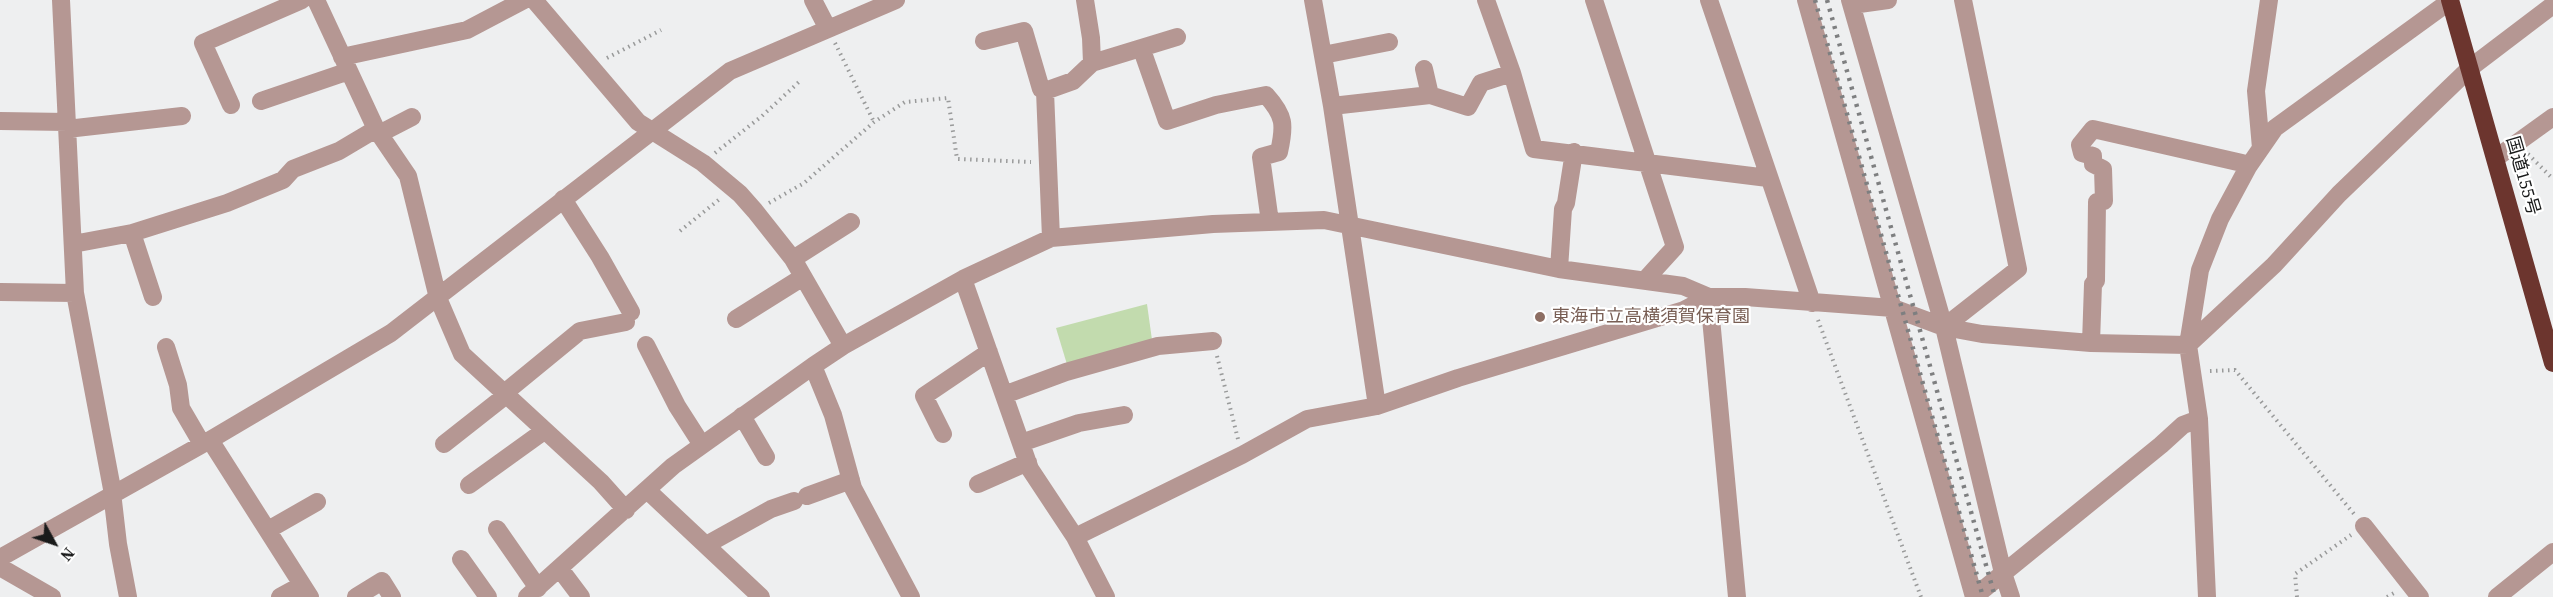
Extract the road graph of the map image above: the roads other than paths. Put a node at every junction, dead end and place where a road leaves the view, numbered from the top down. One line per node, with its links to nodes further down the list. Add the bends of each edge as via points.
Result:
1 (61, 0): 40 (street)
2 (302, 0): 34 (street, via 203,43)
3 (316, 0): 27 (street)
4 (524, 0): 27 (street, via 466,30)
5 (534, 0): 41 (street, via 638,122)
6 (813, 0): 20 (street)
7 (1085, 0): 26 (street)
8 (1313, 0): 25 (street)
9 (1486, 0): 30 (street)
10 (1594, 0): 46 (street)
11 (1709, 0): 48 (street)
12 (1806, 0): 67 (street)
13 (1888, 0): 18 (street)
14 (1963, 0): 69 (street, via 2018,269)
15 (2269, 0): 43 (street, via 2256,91)
16 (2450, 1): 28 (highway, 国道155号); 43 (street, via 2275,128)
17 (887, 2): 20 (street)
18 (1851, 2): 69 (street)
19 (2553, 5): 28 (street)
20 (828, 29): 41 (street, via 730,71)
21 (1177, 37): 24 (street)
22 (984, 41): 31 (street, via 1024,31 1041,89)
23 (1389, 42): 25 (street)
24 (1142, 50): 26 (street); 51 (street, via 1167,121 1216,105 1266,96 1279,110 1283,135 1279,152 1262,157)
25 (1323, 55): 35 (street)
26 (1092, 63): 31 (street, via 1073,81)
27 (346, 64): 33 (street); 42 (street)
28 (2470, 68): 45 (highway, 国道155号); 73 (street, via 2339,194 2274,265)
29 (1424, 69): 32 (street)
30 (1512, 73): 32 (street, via 1481,83 1468,107); 44 (street, via 1534,149)
31 (1045, 91): 54 (street)
32 (1430, 96): 35 (street)
33 (261, 101)
34 (231, 105)
35 (1332, 106): 52 (street)
36 (182, 116): 40 (street)
37 (412, 117): 42 (street)
38 (2553, 117): 45 (street)
39 (0, 121): 40 (street)
40 (67, 125): 55 (street)
41 (652, 130): 49 (street); 56 (street, via 733,188)
42 (377, 131): 53 (street, via 293,169 283,180 227,203); 65 (street, via 408,176)
43 (2261, 148): 47 (street)
44 (1574, 152): 46 (street); 57 (street, via 1563,209)
45 (2496, 158): 77 (highway, 国道155号)
46 (1649, 164): 48 (street); 60 (street, via 1675,247)
47 (2248, 167): 71 (street, via 2093,129 2080,145 2082,153 2093,156 2093,164 2103,169 2105,188 2104,201 2097,202); 73 (street, via 2220,219 2200,270)
48 (1768, 178): 66 (street)
49 (563, 199): 65 (street); 80 (street, via 600,257 628,317 580,331)
50 (851, 222): 56 (street)
51 (1270, 222): 52 (street, via 1324,220); 54 (street)
52 (1348, 225): 57 (street); 81 (street)
53 (132, 233): 55 (street); 63 (street)
54 (1051, 238): 59 (street)
55 (73, 244): 62 (street)
56 (793, 259): 58 (street)
57 (1559, 269): 60 (street)
58 (803, 277): 68 (street); 74 (street)
59 (963, 279): 74 (street); 76 (street)
60 (1645, 280): 64 (street, via 1683,286)
61 (0, 292): 62 (street)
62 (75, 293): 97 (street)
63 (153, 297)
64 (1709, 297): 66 (street); 81 (street, via 1684,310); 122 (street)
65 (438, 298): 80 (street, via 462,354); 87 (street, via 391,333)
66 (1812, 303): 67 (street)
67 (1893, 308): 69 (street); 123 (street)
68 (736, 319)
69 (1944, 327): 71 (street); 109 (street)
70 (1213, 341): 79 (street, via 1158,346 1066,372)
71 (2091, 343): 73 (street)
72 (646, 345): 90 (street, via 676,406)
73 (2188, 345): 84 (street)
74 (843, 346): 78 (street)
75 (166, 347): 87 (street, via 181,408)
76 (989, 352): 79 (street); 86 (street, via 924,396)
77 (2553, 363)
78 (813, 366): 83 (street); 93 (street, via 833,416)
79 (1004, 395): 88 (street)
80 (505, 396): 85 (street); 89 (street)
81 (1377, 406): 103 (street, via 1307,419)
82 (1124, 415): 88 (street, via 1079,423)
83 (742, 416): 90 (street); 91 (street)
84 (2199, 419): 109 (street, via 2183,425); 125 (street)
85 (544, 431): 95 (street); 99 (street)
86 (943, 434)
87 (206, 442): 97 (street); 101 (street)
88 (1021, 443): 92 (street)
89 (444, 444)
90 (702, 445): 96 (street)
91 (766, 458)
92 (1028, 462): 94 (street); 103 (street)
93 (851, 480): 104 (street, via 761,515); 112 (street)
94 (978, 484)
95 (469, 485)
96 (647, 490): 99 (street); 104 (street)
97 (113, 497): 107 (street); 114 (street)
98 (317, 501): 101 (street)
99 (626, 510): 108 (street)
100 (2364, 526): 126 (street)
101 (268, 530): 110 (street)
102 (497, 530): 111 (street)
103 (1075, 537): 121 (street)
104 (706, 545): 120 (street)
105 (2553, 552): 127 (street)
106 (461, 559): 118 (street)
107 (2, 567): 113 (street)
108 (560, 569): 111 (street); 119 (street)
109 (2003, 573): 123 (street); 124 (street)
110 (306, 591): 115 (street)
111 (532, 592)
112 (902, 595)
113 (52, 597)
114 (128, 597)
115 (280, 597)
116 (356, 597): 117 (street, via 382,581)
117 (392, 597)
118 (488, 597)
119 (581, 597)
120 (761, 597)
121 (1106, 597)
122 (1737, 597)
123 (1974, 597)
124 (2011, 597)
125 (2207, 597)
126 (2420, 597)
127 (2497, 597)

